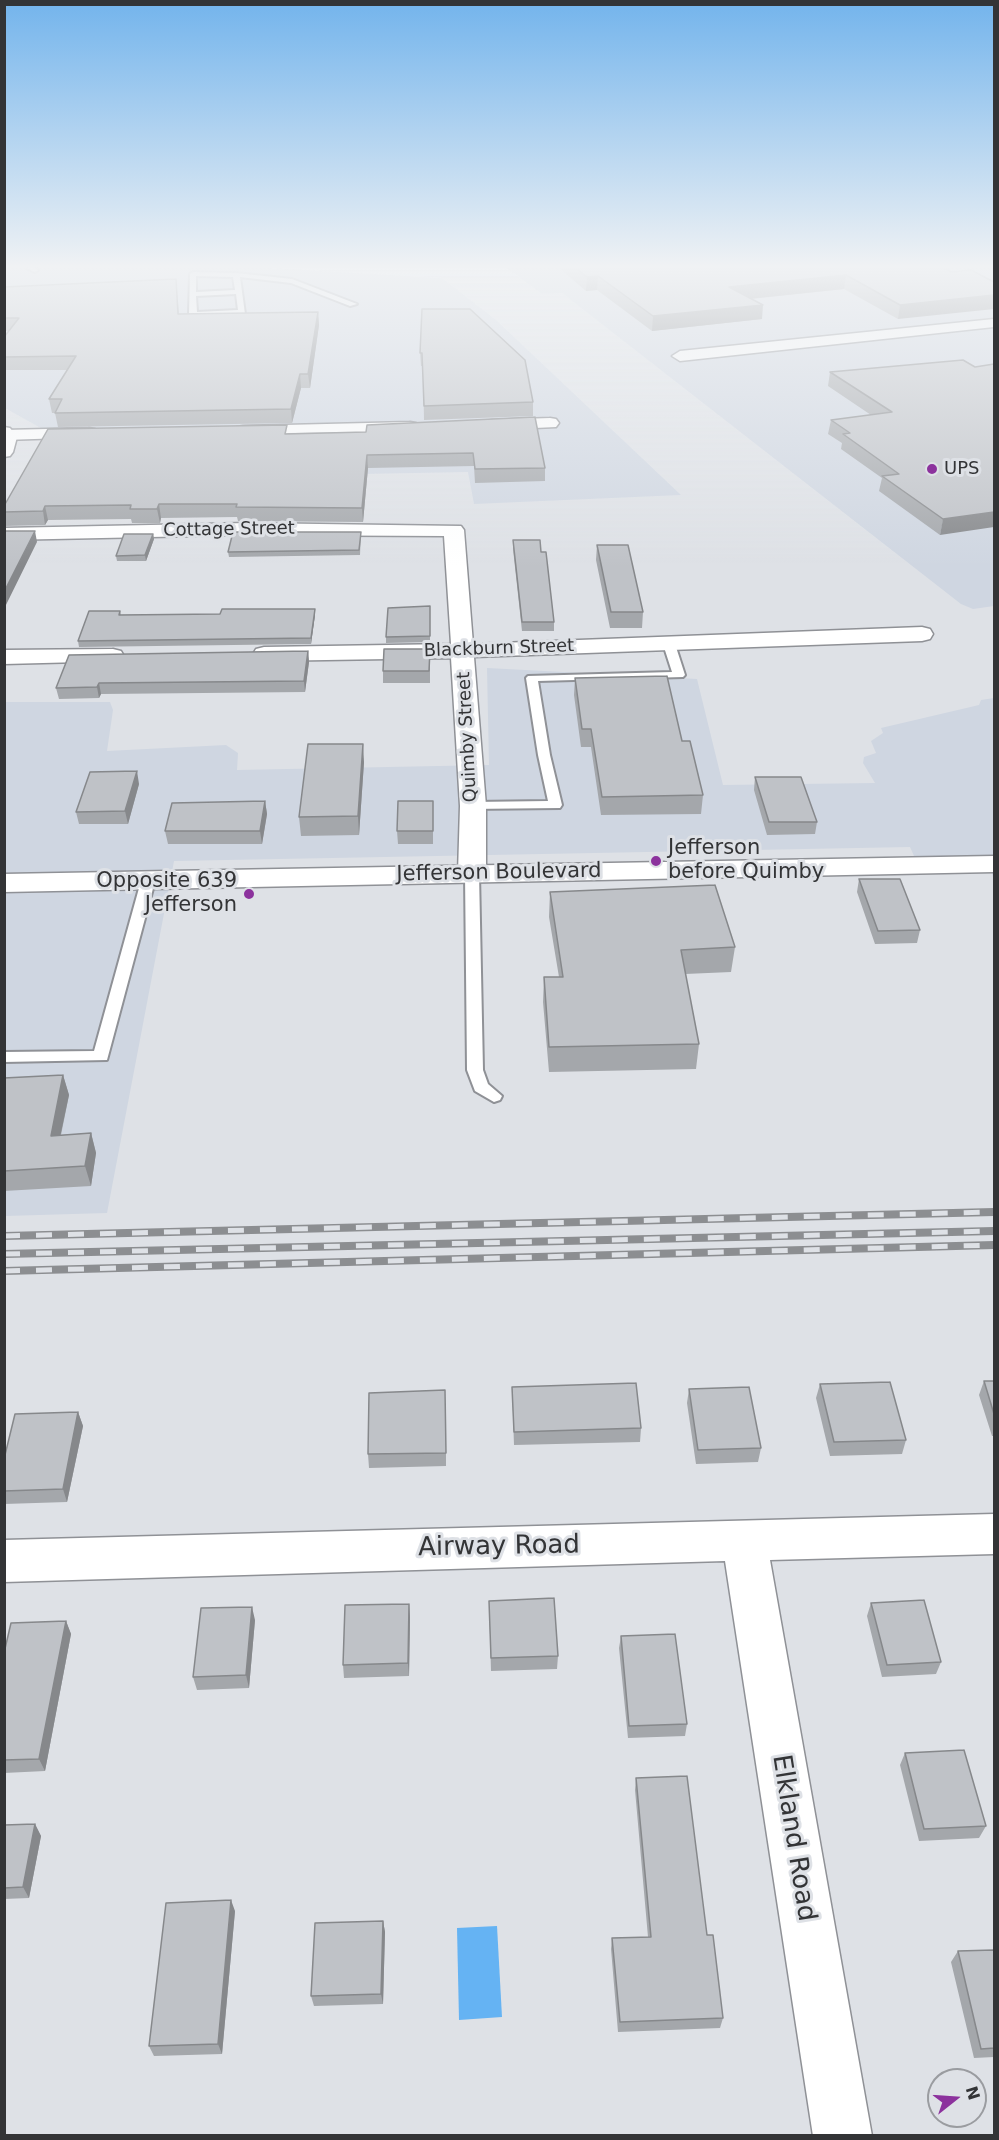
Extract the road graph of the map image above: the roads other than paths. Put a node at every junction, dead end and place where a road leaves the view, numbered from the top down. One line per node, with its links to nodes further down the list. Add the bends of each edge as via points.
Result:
1 (550, 423): 2 (street)
2 (479, 425)
3 (432, 427): 4 (street)
4 (225, 431)
5 (110, 433): 6 (street)
6 (5, 438)
7 (454, 530): 8 (street, Cottage Street); 11 (street, Quimby Street)
8 (4, 534)
9 (922, 634): 10 (street, Blackburn Street)
10 (669, 644): 11 (street, Blackburn Street); 15 (lane, via 679,675 532,678 555,805)
11 (464, 651): 12 (street, Blackburn Street); 15 (street, Quimby Street)
12 (238, 655)
13 (133, 656): 14 (street)
14 (4, 657)
15 (473, 806): 17 (street, Quimby Street)
16 (994, 864): 17 (street, Jefferson Boulevard)
17 (472, 873): 18 (street, Jefferson Boulevard); 21 (lane, via 476,1070 481,1087)
18 (148, 881): 19 (street, Jefferson Boulevard); 20 (lane, via 101,1056)
19 (4, 883)
20 (4, 1057)
21 (494, 1096)
22 (994, 1534): 23 (street, Airway Road)
23 (744, 1541): 24 (street, Airway Road); 25 (street, Elkland Road)
24 (4, 1561)
25 (843, 2136)

